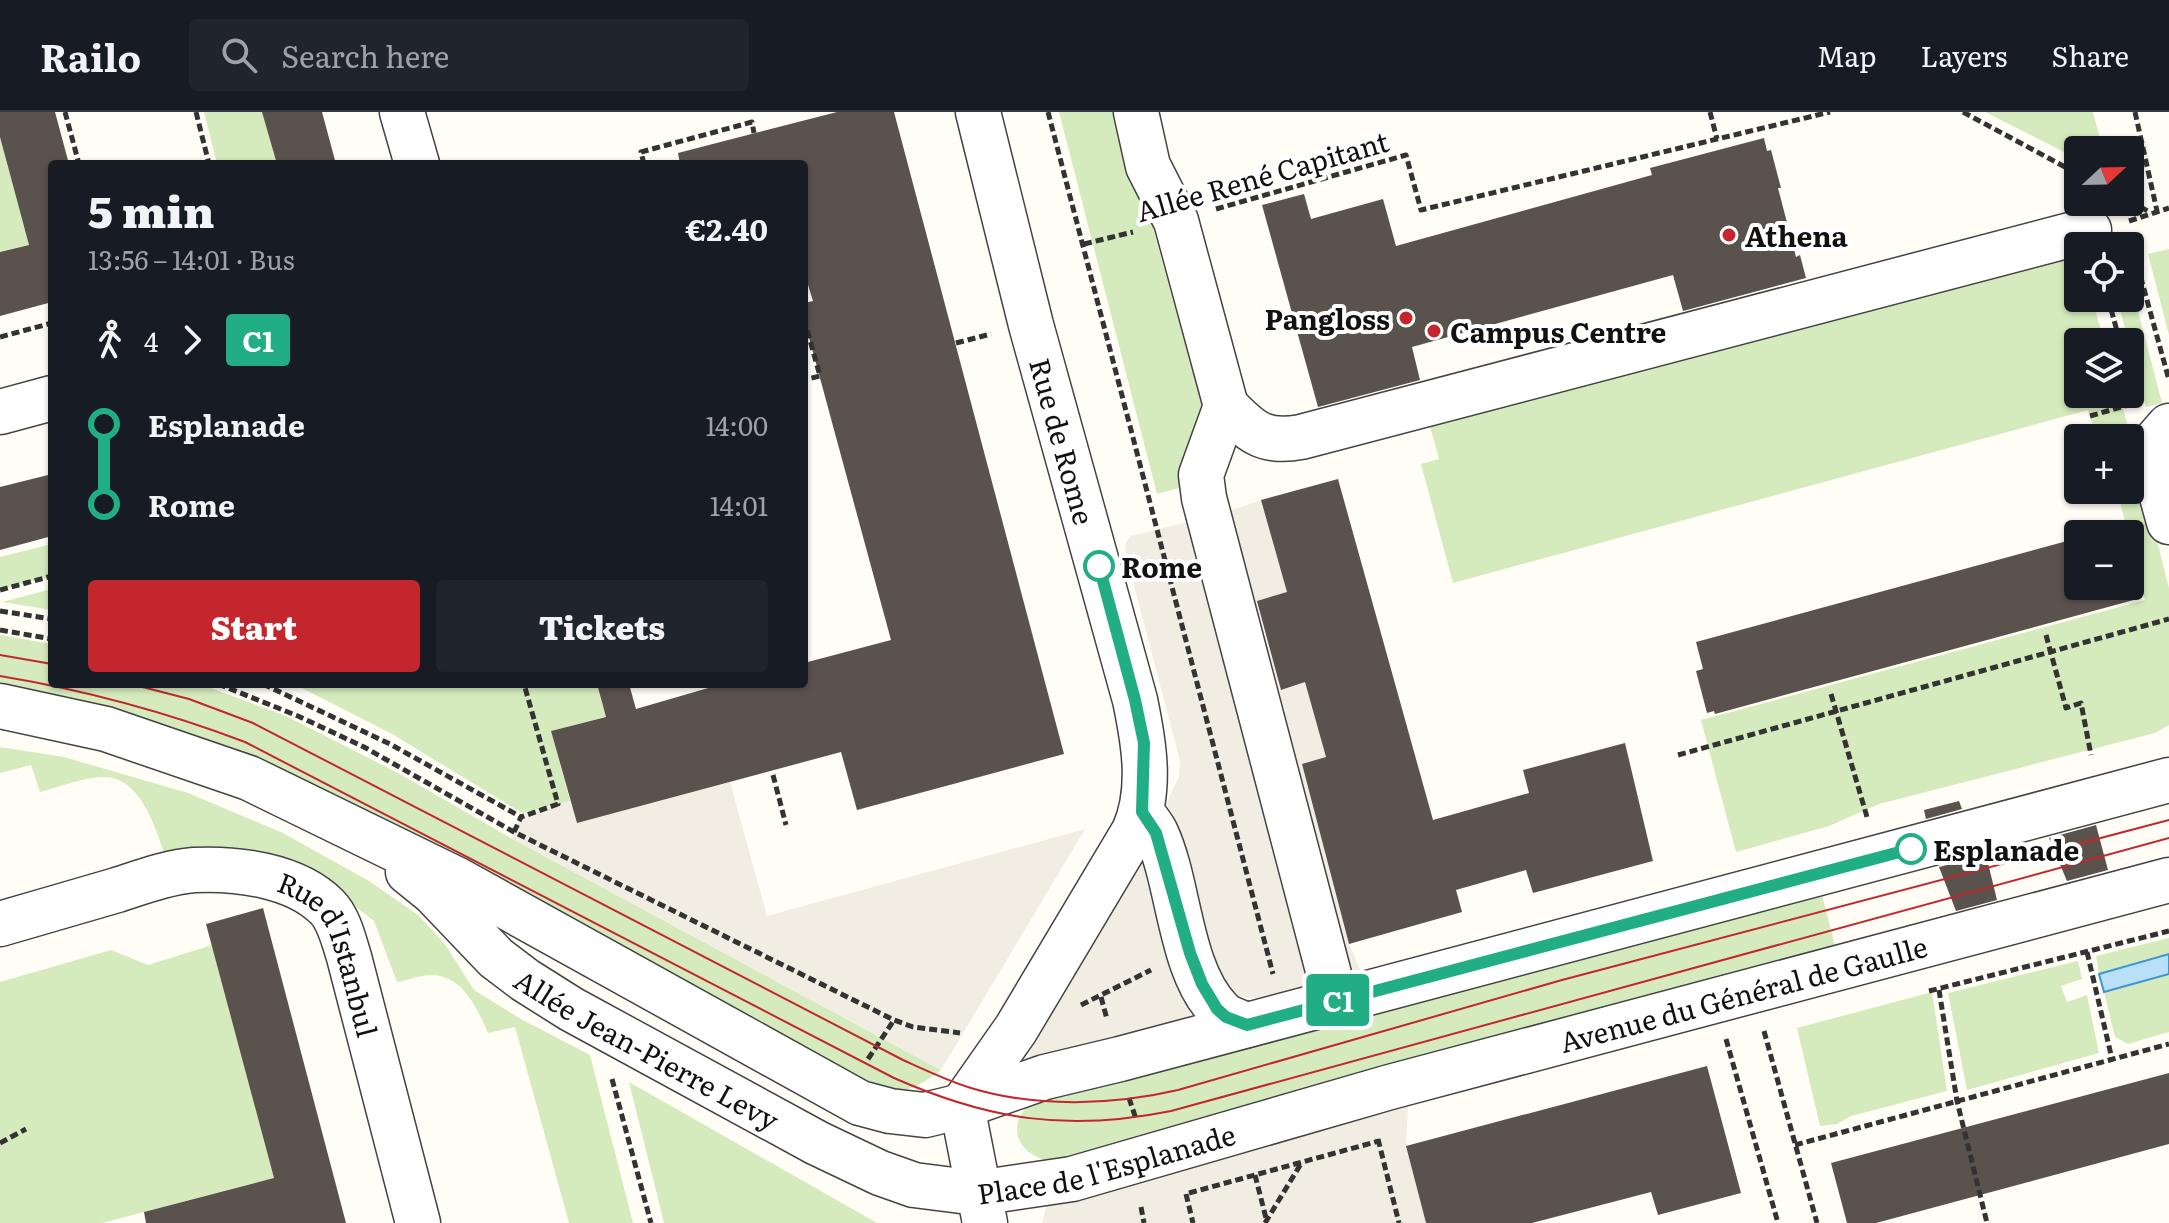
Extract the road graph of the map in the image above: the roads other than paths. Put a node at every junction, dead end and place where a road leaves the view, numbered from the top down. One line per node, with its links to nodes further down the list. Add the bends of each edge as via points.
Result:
1 (402, 112): 4 (street)
2 (978, 112): 15 (street, Rue de Rome, via 1135,700 1144,743)
3 (1136, 112): 7 (street, via 1148,166 1176,221)
4 (416, 160)
5 (2108, 226): 7 (street, via 1301,437 1278,441 1249,430)
6 (48, 399): 8 (street)
7 (1226, 406): 19 (street, via 1201,475 1204,498)
8 (0, 412)
9 (2153, 414): 10 (street, via 2149,449)
10 (2169, 522)
11 (0, 706): 13 (street, Allée Jean-Pierre Levy)
12 (0, 713): 13 (street, Allée Jean-Pierre Levy)
13 (48, 715): 16 (street, Allée Jean-Pierre Levy, via 155,744 249,778)
14 (2169, 780): 19 (street)
15 (1142, 812): 20 (street, via 1156,833 1202,984 1217,1009); 21 (street, via 1016,1029)
16 (359, 834): 21 (street, Allée Jean-Pierre Levy, via 456,879 860,1103 925,1115); 23 (street, Allée Jean-Pierre Levy, via 434,893 496,958 571,1009 817,1143 880,1173)
17 (2169, 880): 22 (street, Avenue du Général de Gaulle)
18 (0, 924): 24 (street, Rue d'Istanbul, via 191,870 261,876 309,894 328,908 341,931)
19 (1336, 1001): 20 (street)
20 (1247, 1025): 21 (street, via 1037,1079)
21 (962, 1106): 23 (street, Place de l'Esplanade)
22 (1319, 1108): 23 (street, Place de l'Esplanade)
23 (981, 1208)
24 (418, 1223)

